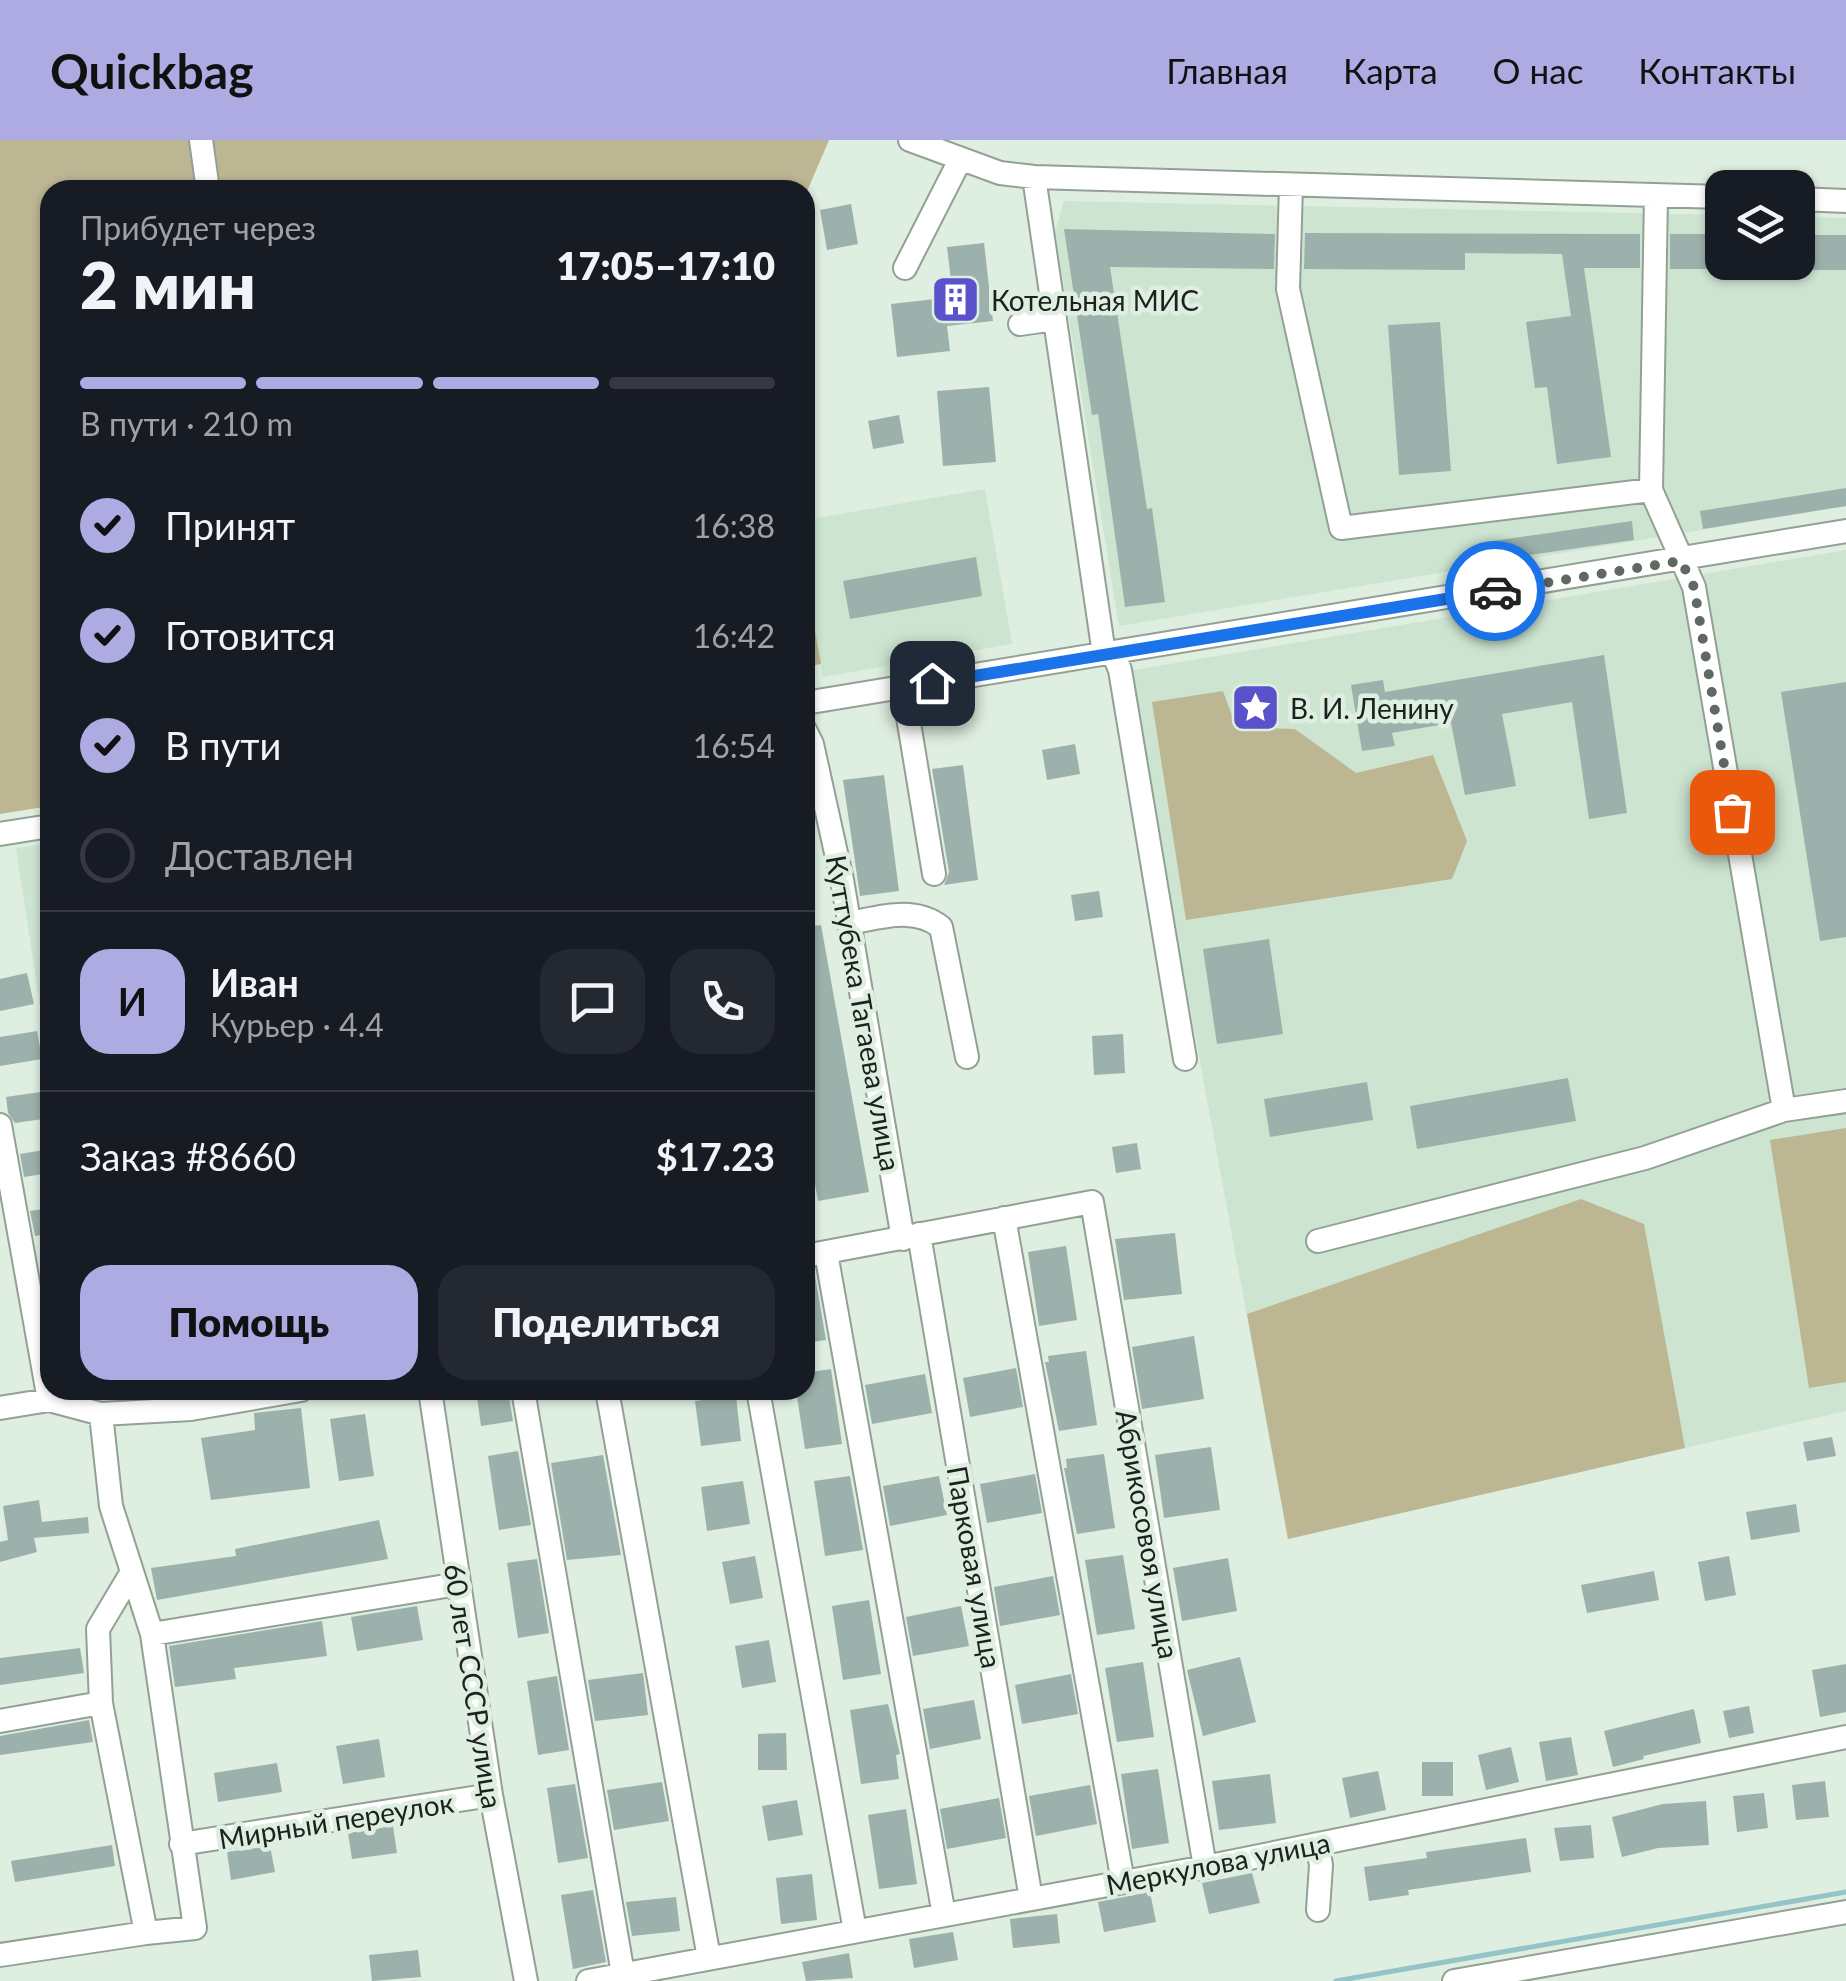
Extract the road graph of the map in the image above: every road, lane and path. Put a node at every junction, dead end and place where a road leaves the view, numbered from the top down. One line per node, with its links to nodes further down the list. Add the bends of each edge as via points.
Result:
1 (201, 140): 5 (street)
2 (910, 140): 3 (street)
3 (960, 160): 4 (street); 11 (street)
4 (1034, 177): 6 (street); 12 (street)
5 (207, 180)
6 (1291, 184): 7 (street); 14 (street, via 1288,289 1341,528)
7 (1656, 195): 8 (street); 14 (street)
8 (1705, 196)
9 (1815, 200): 10 (street)
10 (1846, 201)
11 (906, 268)
12 (1055, 320): 13 (street); 17 (street)
13 (1020, 324)
14 (1651, 490): 16 (street)
15 (1846, 531): 16 (street)
16 (1681, 561): 17 (street); 28 (street, via 1694,587)
17 (1114, 653): 18 (street); 26 (street)
18 (903, 688): 19 (street); 23 (street)
19 (815, 701)
20 (815, 757): 24 (street, Куттубека Тагаева улица)
21 (40, 828): 22 (street)
22 (0, 834)
23 (934, 874)
24 (850, 923): 25 (street, via 897,914 928,917 941,927); 31 (street, Куттубека Тагаева улица)
25 (966, 1057)
26 (1186, 1060)
27 (1846, 1101): 28 (street)
28 (1784, 1110): 32 (street, via 1645,1158)
29 (0, 1125): 34 (street)
30 (1004, 1218): 31 (street); 52 (street, Абрикосовоя улица, via 1092,1202); 53 (street)
31 (911, 1237): 33 (street); 54 (street, Парковая улица)
32 (1318, 1241)
33 (816, 1254): 57 (street)
34 (40, 1349)
35 (49, 1400): 41 (street); 42 (street)
36 (243, 1400): 42 (street)
37 (431, 1400): 44 (street, 60 лет СССР улица)
38 (525, 1400): 62 (street)
39 (609, 1400): 61 (street)
40 (760, 1400): 58 (street)
41 (0, 1408)
42 (101, 1414): 43 (street, via 111,1506)
43 (132, 1572): 45 (street); 46 (street, via 98,1629)
44 (458, 1584): 45 (street); 49 (street, 60 лет СССР улица)
45 (152, 1634): 50 (street)
46 (101, 1703): 47 (street); 59 (street)
47 (0, 1721)
48 (1846, 1737): 51 (street, Меркулова улица)
49 (490, 1795): 50 (street, Мирный переулок); 63 (street, 60 лет СССР улица)
50 (181, 1844): 59 (street, via 194,1928)
51 (1317, 1844): 52 (street, Меркулова улица); 55 (street)
52 (1205, 1867): 53 (street, Меркулова улица)
53 (1123, 1882): 54 (street, Меркулова улица)
54 (1031, 1899): 57 (street, Меркулова улица)
55 (1318, 1910)
56 (1846, 1912): 65 (street)
57 (944, 1915): 58 (street, Меркулова улица)
58 (854, 1932): 61 (street, Меркулова улица)
59 (146, 1933): 60 (street)
60 (0, 1956)
61 (709, 1958): 62 (street, Меркулова улица)
62 (623, 1974): 64 (street, Меркулова улица)
63 (526, 1981)
64 (588, 1981)
65 (1454, 1981)

